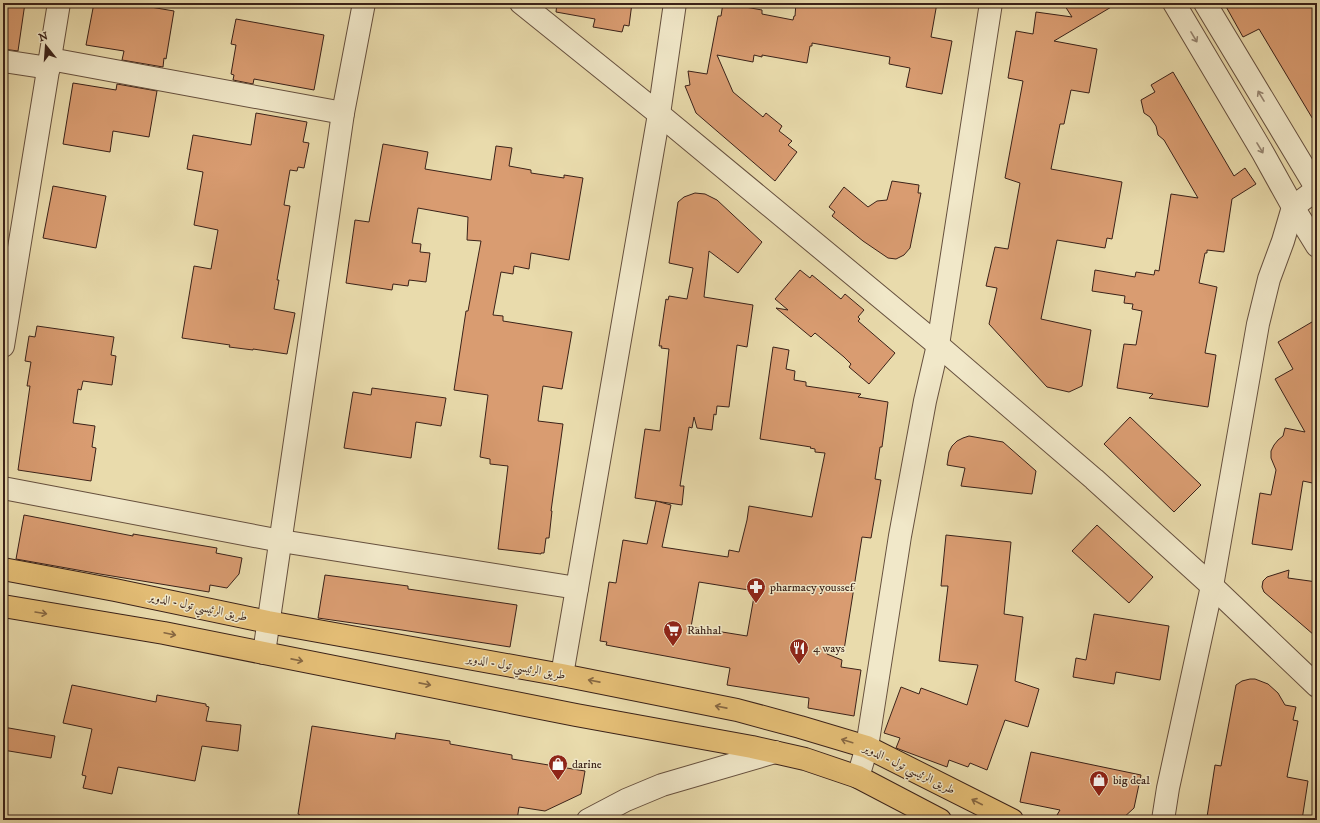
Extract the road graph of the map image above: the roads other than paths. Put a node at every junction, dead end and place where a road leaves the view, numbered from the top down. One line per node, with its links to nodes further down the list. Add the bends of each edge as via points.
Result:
1 (59, 3): 9 (street)
2 (364, 3): 10 (street)
3 (521, 3): 11 (street)
4 (675, 3): 11 (street)
5 (991, 3): 15 (street)
6 (1174, 3): 13 (street, one-way to 13)
7 (1205, 3): 12 (street, one-way to 7)
8 (3, 61): 9 (street)
9 (49, 64): 10 (street); 16 (street)
10 (342, 113): 18 (street)
11 (659, 114): 15 (street); 21 (street)
12 (1317, 189): 13 (street)
13 (1292, 207): 14 (street); 20 (street, via 1258,324)
14 (1317, 246)
15 (938, 345): 20 (street); 27 (street, via 900,536)
16 (3, 346)
17 (3, 488): 18 (street)
18 (281, 541): 21 (street); 23 (street)
19 (3, 569): 23 (main road, طريق الرئيسي تول - الدوير)
20 (1212, 586): 26 (street); 33 (street)
21 (577, 588): 25 (street)
22 (3, 606): 24 (main road, one-way to 24)
23 (268, 622): 24 (street); 25 (main road, طريق الرئيسي تول - الدوير)
24 (264, 653): 28 (main road, one-way to 28)
25 (562, 675): 27 (main road, طريق الرئيسي تول - الدوير, one-way to 25, via 737,710)
26 (1317, 686)
27 (867, 747): 29 (street); 32 (main road, طريق الرئيسي تول - الدوير, one-way to 27)
28 (775, 752): 29 (main road, via 805,758); 30 (street, via 662,785)
29 (858, 777): 31 (main road)
30 (588, 820)
31 (940, 820)
32 (1012, 820)
33 (1163, 820)

